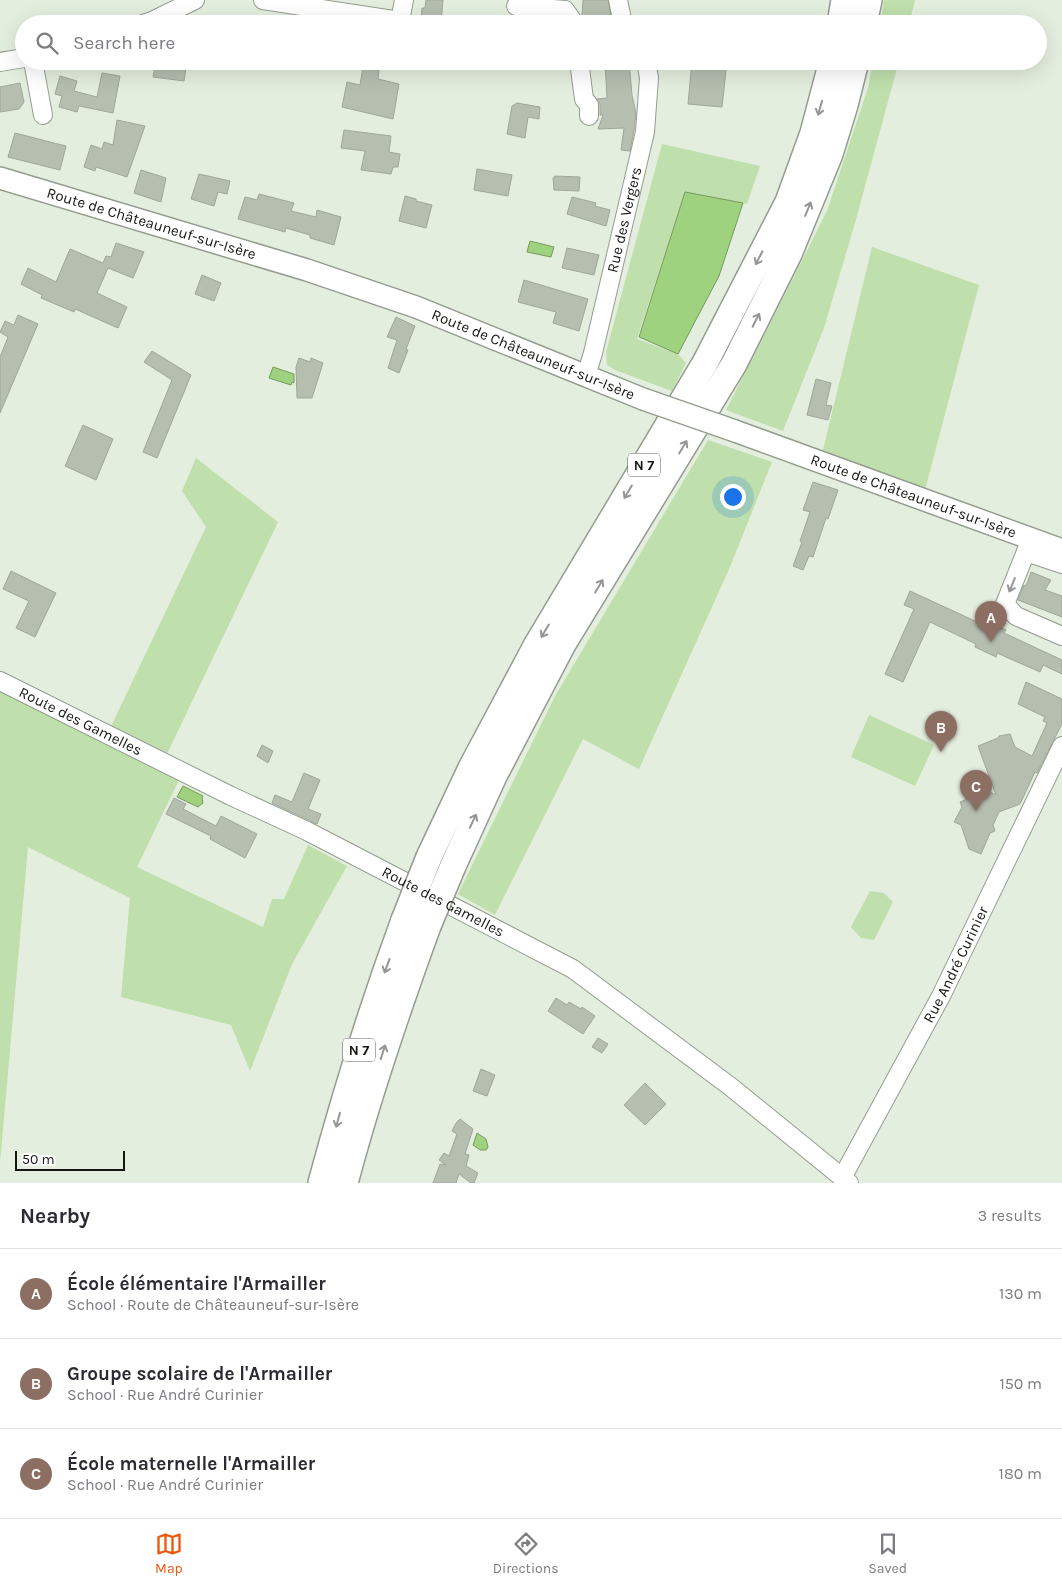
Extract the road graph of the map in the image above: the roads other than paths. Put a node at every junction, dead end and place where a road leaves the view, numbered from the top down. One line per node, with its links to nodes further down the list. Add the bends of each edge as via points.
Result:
1 (195, 0): 8 (street)
2 (263, 0): 9 (street)
3 (404, 0): 10 (street)
4 (618, 0): 12 (street)
5 (844, 0): 13 (highway)
6 (869, 0): 14 (highway)
7 (516, 6): 11 (street, via 565,10)
8 (164, 15)
9 (353, 15)
10 (402, 15)
11 (569, 15)
12 (621, 15)
13 (842, 15)
14 (866, 15)
15 (15, 60): 16 (street)
16 (0, 62)
17 (35, 70): 22 (street)
18 (580, 70): 23 (street)
19 (648, 70): 25 (street, Rue des Vergers, via 645,132)
20 (830, 70): 33 (highway, N 7, one-way to 33, bridge, via 813,133 788,202 705,364 536,646 471,768 429,857 374,1002)
21 (854, 70): 34 (highway, N 7, one-way to 21, bridge, via 398,1008 452,866 494,776 563,644 734,364 785,263 830,154)
22 (43, 115)
23 (589, 116)
24 (0, 178): 25 (main road, Route de Châteauneuf-sur-Isère, via 307,270 416,307)
25 (586, 376): 26 (main road, Route de Châteauneuf-sur-Isère, bridge, via 736,430)
26 (1028, 546): 27 (main road, Route de Châteauneuf-sur-Isère); 28 (street); 29 (street, one-way to 29, via 1005,604 1016,616)
27 (1062, 550)
28 (1062, 564)
29 (1062, 636)
30 (0, 681): 32 (street, Route des Gamelles, via 307,832 573,969 731,1087)
31 (1062, 746): 32 (street, Rue André Curinier, via 941,996)
32 (846, 1180)
33 (321, 1183)
34 (345, 1183)

